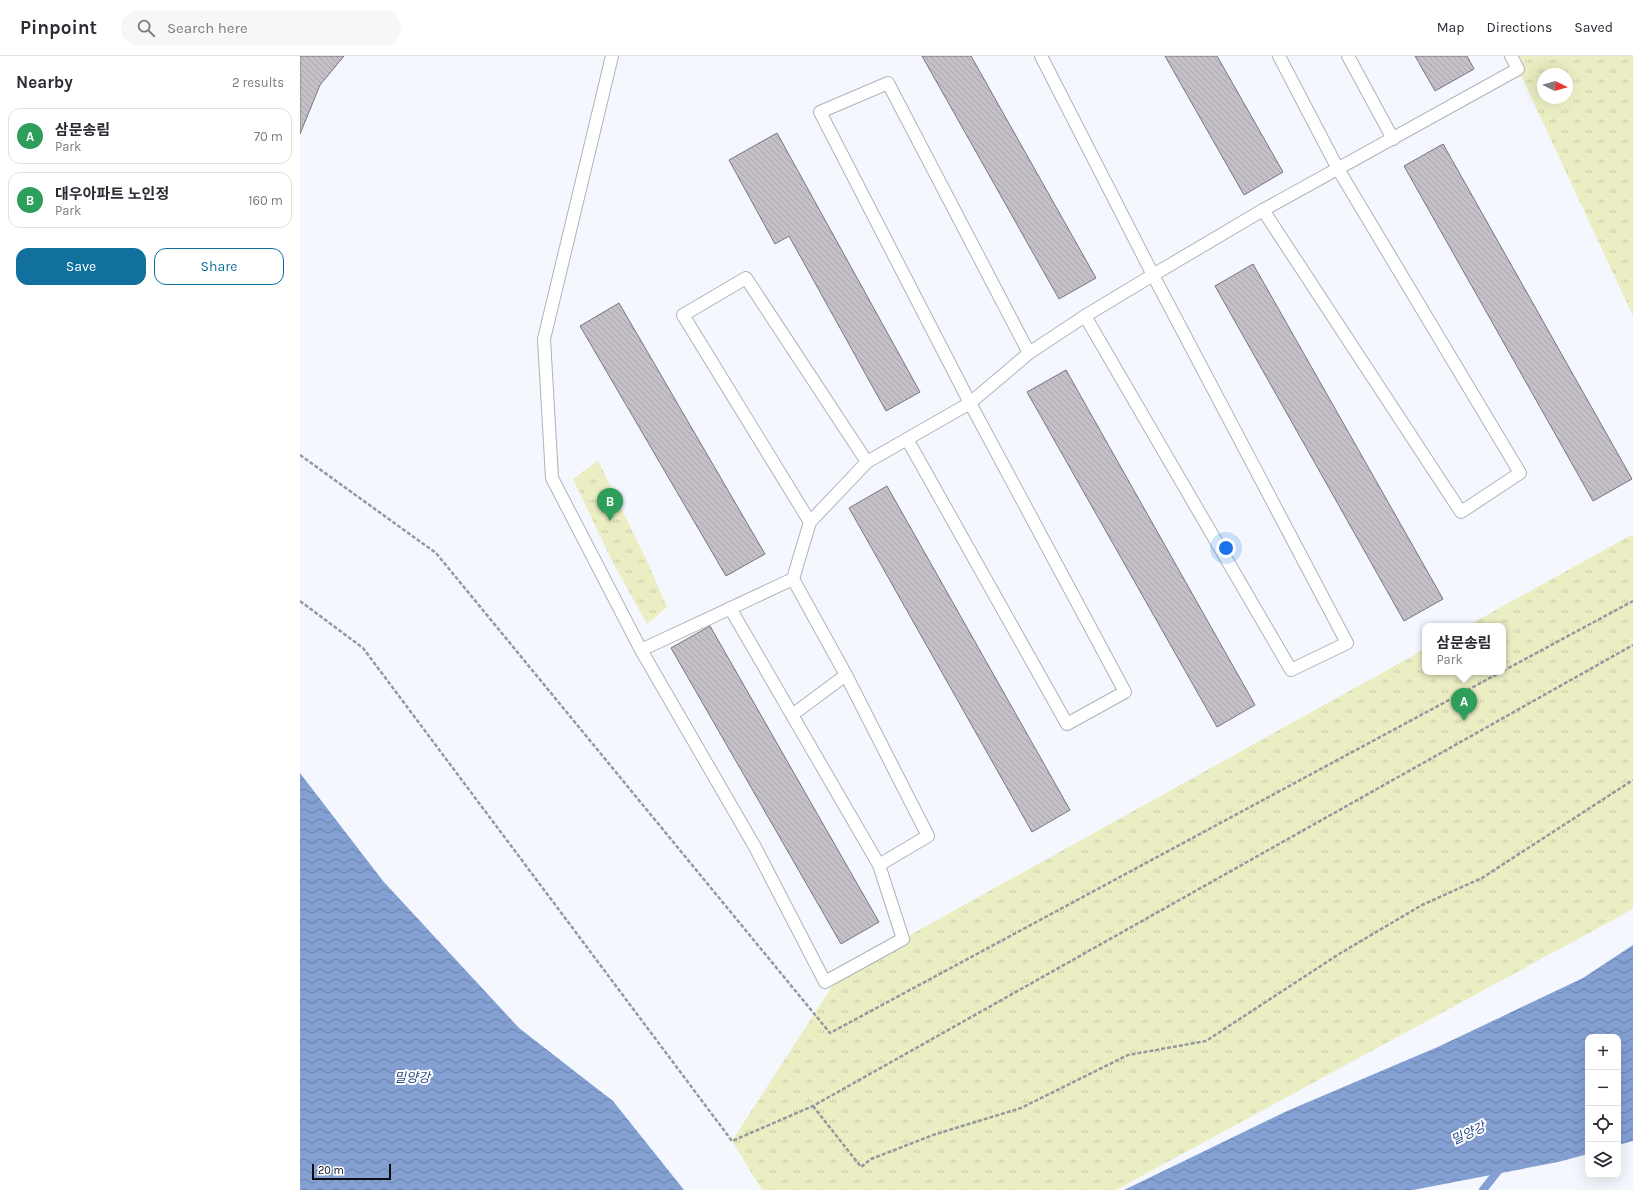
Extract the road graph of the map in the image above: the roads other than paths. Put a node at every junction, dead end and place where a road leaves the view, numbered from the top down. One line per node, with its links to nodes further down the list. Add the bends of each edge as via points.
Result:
1 (612, 56): 18 (lane, via 544,339 552,478)
2 (1041, 56): 9 (lane)
3 (1279, 56): 7 (lane)
4 (1348, 56): 6 (lane)
5 (1511, 56): 6 (lane, via 1518,69)
6 (1393, 139): 7 (lane)
7 (1338, 169): 8 (lane); 8 (lane, via 1520,473 1461,512)
8 (1264, 210): 9 (lane)
9 (1152, 275): 10 (lane); 10 (lane, via 1347,643 1291,670)
10 (1085, 316): 11 (lane)
11 (1029, 353): 12 (lane); 12 (lane, via 888,83 820,112)
12 (970, 403): 13 (lane); 13 (lane, via 1124,692 1067,724)
13 (907, 440): 14 (lane)
14 (867, 462): 15 (lane); 15 (lane, via 746,278 683,315)
15 (810, 522): 16 (lane)
16 (793, 579): 17 (lane); 19 (lane)
17 (730, 608): 18 (lane); 20 (lane)
18 (641, 650): 21 (lane, via 755,847 825,982 903,939)
19 (846, 675): 20 (lane); 21 (lane, via 928,836)
20 (792, 715): 21 (lane)
21 (879, 865)

